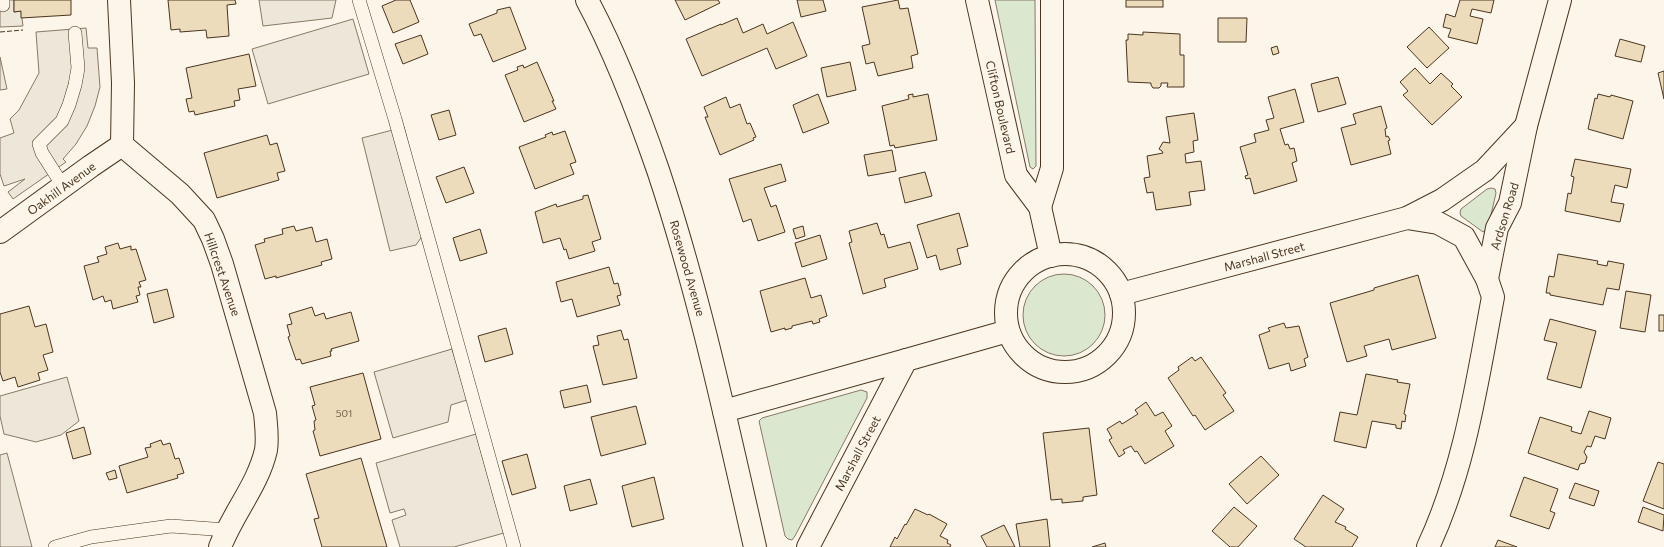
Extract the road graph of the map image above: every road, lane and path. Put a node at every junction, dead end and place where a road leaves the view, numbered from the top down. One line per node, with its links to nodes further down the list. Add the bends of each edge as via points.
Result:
1 (119, 0): 9 (street, via 124,83)
2 (359, 0): 22 (lane)
3 (588, 0): 19 (street, Rosewood Avenue, via 621,70 669,203 699,307)
4 (977, 0): 11 (street, Clifton Boulevard, via 1016,175)
5 (1052, 0): 11 (street, Clifton Boulevard, via 1052,168)
6 (1560, 0): 8 (street, Ardson Road)
7 (75, 34): 10 (lane, via 78,68 69,105 62,121 39,144)
8 (1526, 126): 12 (street, Marshall Street, via 1484,170 1442,200); 15 (street, Ardson Road, via 1510,203 1497,228)
9 (122, 145): 10 (street, Oakhill Avenue); 20 (street, Hillcrest Avenue, via 180,194 204,220 222,264 260,392 265,413 266,448 252,485)
10 (63, 186): 13 (street, Oakhill Avenue)
11 (1040, 207): 14 (street, Clifton Boulevard)
12 (1408, 218): 15 (street, Marshall Street, via 1438,223 1464,237); 16 (street, Marshall Street)
13 (0, 232)
14 (1051, 256): 16 (street, via 1066,254 1094,262 1110,276); 17 (street, via 1034,263 1019,276 1009,293 1006,312)
15 (1487, 278): 25 (street, Ardson Road, via 1492,297 1465,444 1440,522)
16 (1121, 294): 17 (street, via 1124,311 1122,328 1116,344 1105,357 1091,367 1075,372 1041,368 1027,359 1015,346)
17 (1008, 331): 18 (street)
18 (906, 360): 19 (street); 24 (street, Marshall Street)
19 (724, 411): 23 (street, Rosewood Avenue)
20 (223, 538): 21 (lane, via 171,526 91,537)
21 (55, 547)
22 (514, 547)
23 (756, 547)
24 (808, 547)
25 (1428, 547)

